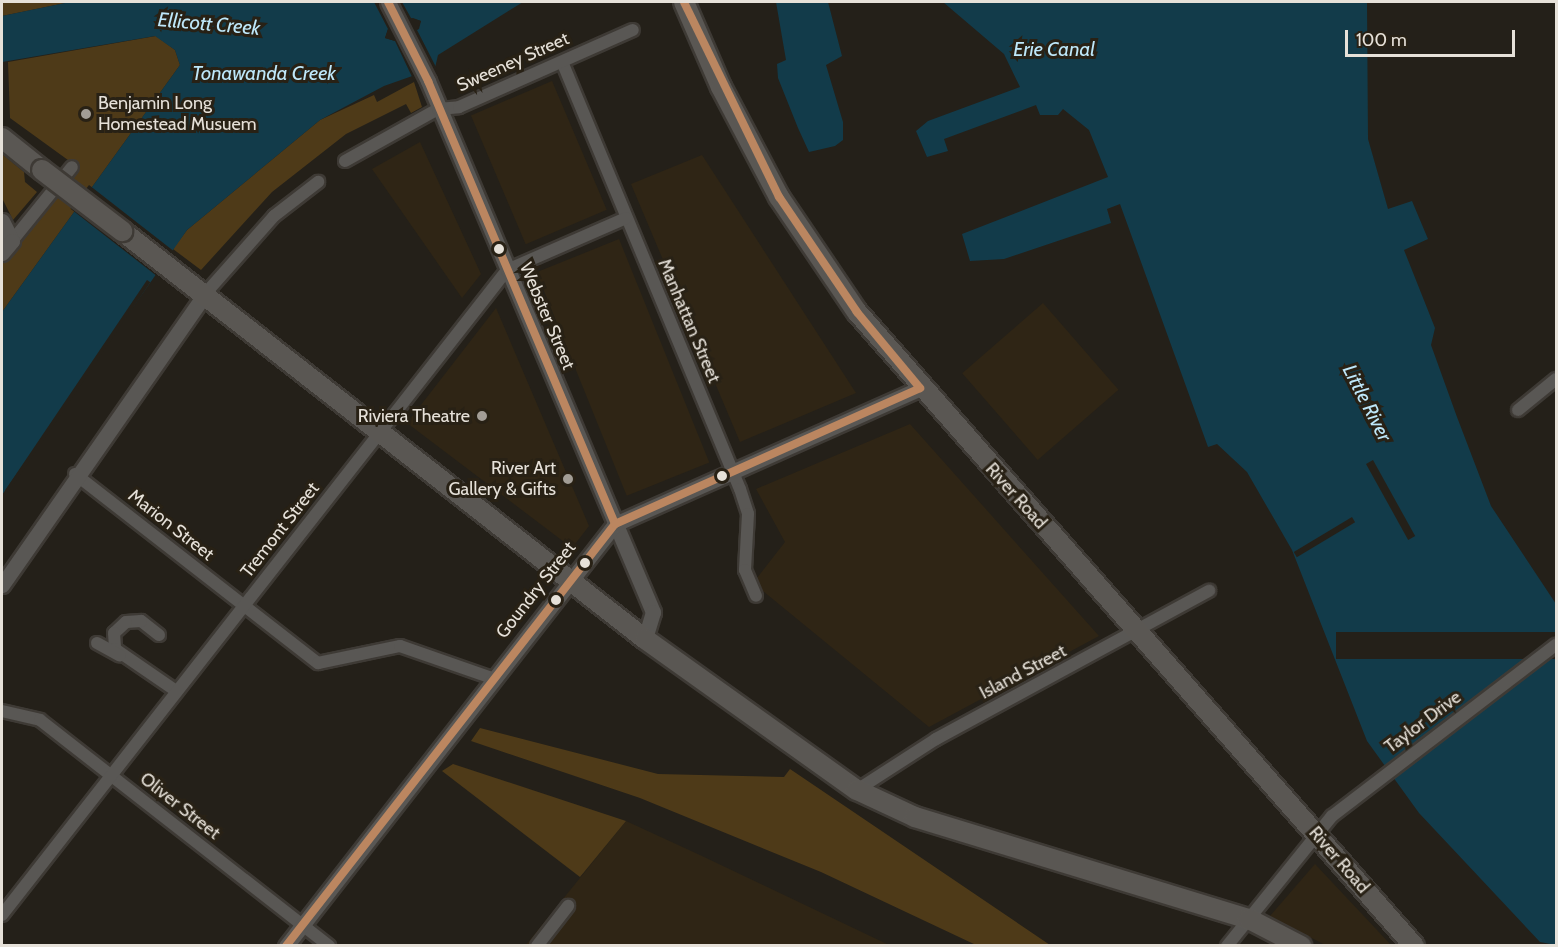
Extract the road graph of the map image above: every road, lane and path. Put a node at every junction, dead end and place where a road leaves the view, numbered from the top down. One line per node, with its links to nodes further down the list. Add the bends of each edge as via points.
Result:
1 (390, 5): 5 (street, Webster Street)
2 (687, 7): 17 (main road, River Road, via 779,197 857,312)
3 (633, 30): 4 (street, Sweeney Street)
4 (562, 64): 5 (street, Sweeney Street, via 459,107); 10 (street, Manhattan Street)
5 (438, 109): 7 (street, Sweeney Street); 14 (street, Webster Street)
6 (2, 138): 15 (main road, bridge)
7 (345, 161)
8 (72, 167): 12 (street)
9 (318, 182): 15 (street, via 274,216)
10 (626, 218): 14 (street, Tremont Street); 20 (street, Manhattan Street)
11 (2, 221): 12 (street)
12 (7, 237): 13 (street)
13 (2, 253)
14 (507, 270): 19 (street, Tremont Street); 22 (street, Webster Street)
15 (206, 294): 19 (main road); 21 (street)
16 (1557, 379): 18 (street)
17 (920, 388): 20 (street, Goundry Street); 28 (main road, River Road)
18 (1518, 410)
19 (381, 431): 23 (main road); 27 (street, Tremont Street)
20 (732, 470): 22 (street, Goundry Street); 26 (street, Manhattan Street, via 748,514 745,570)
21 (75, 474): 24 (street); 27 (street, Marion Street)
22 (615, 524): 23 (street, Goundry Street); 30 (street, Webster Street, via 654,617)
23 (569, 578): 30 (main road); 34 (street, Goundry Street)
24 (2, 585)
25 (1209, 591): 28 (street, Island Street)
26 (756, 596)
27 (244, 605): 34 (street, Marion Street, via 318,663 400,646); 35 (street, Tremont Street)
28 (1136, 631): 38 (street, Island Street, via 936,740); 39 (main road, River Road)
29 (159, 635): 33 (street, via 141,621 126,622 113,641)
30 (645, 639): 38 (main road)
31 (97, 643): 33 (street)
32 (1557, 645): 39 (street, Taylor Drive, via 1372,783)
33 (121, 657): 35 (street)
34 (492, 678): 43 (street, Goundry Street)
35 (176, 691): 37 (street, Tremont Street)
36 (2, 711): 37 (street, Oliver Street, via 34,716)
37 (111, 775): 41 (street, Tremont Street); 43 (street, Oliver Street)
38 (857, 790): 42 (main road, via 915,817)
39 (1317, 834): 42 (street, Taylor Drive); 49 (main road, River Road)
40 (568, 906): 46 (street)
41 (2, 915)
42 (1249, 919): 47 (street, Taylor Drive); 48 (main road)
43 (302, 925): 44 (street, Goundry Street); 45 (street, Oliver Street)
44 (286, 945)
45 (328, 945)
46 (537, 945)
47 (1227, 945)
48 (1301, 945)
49 (1414, 945)

